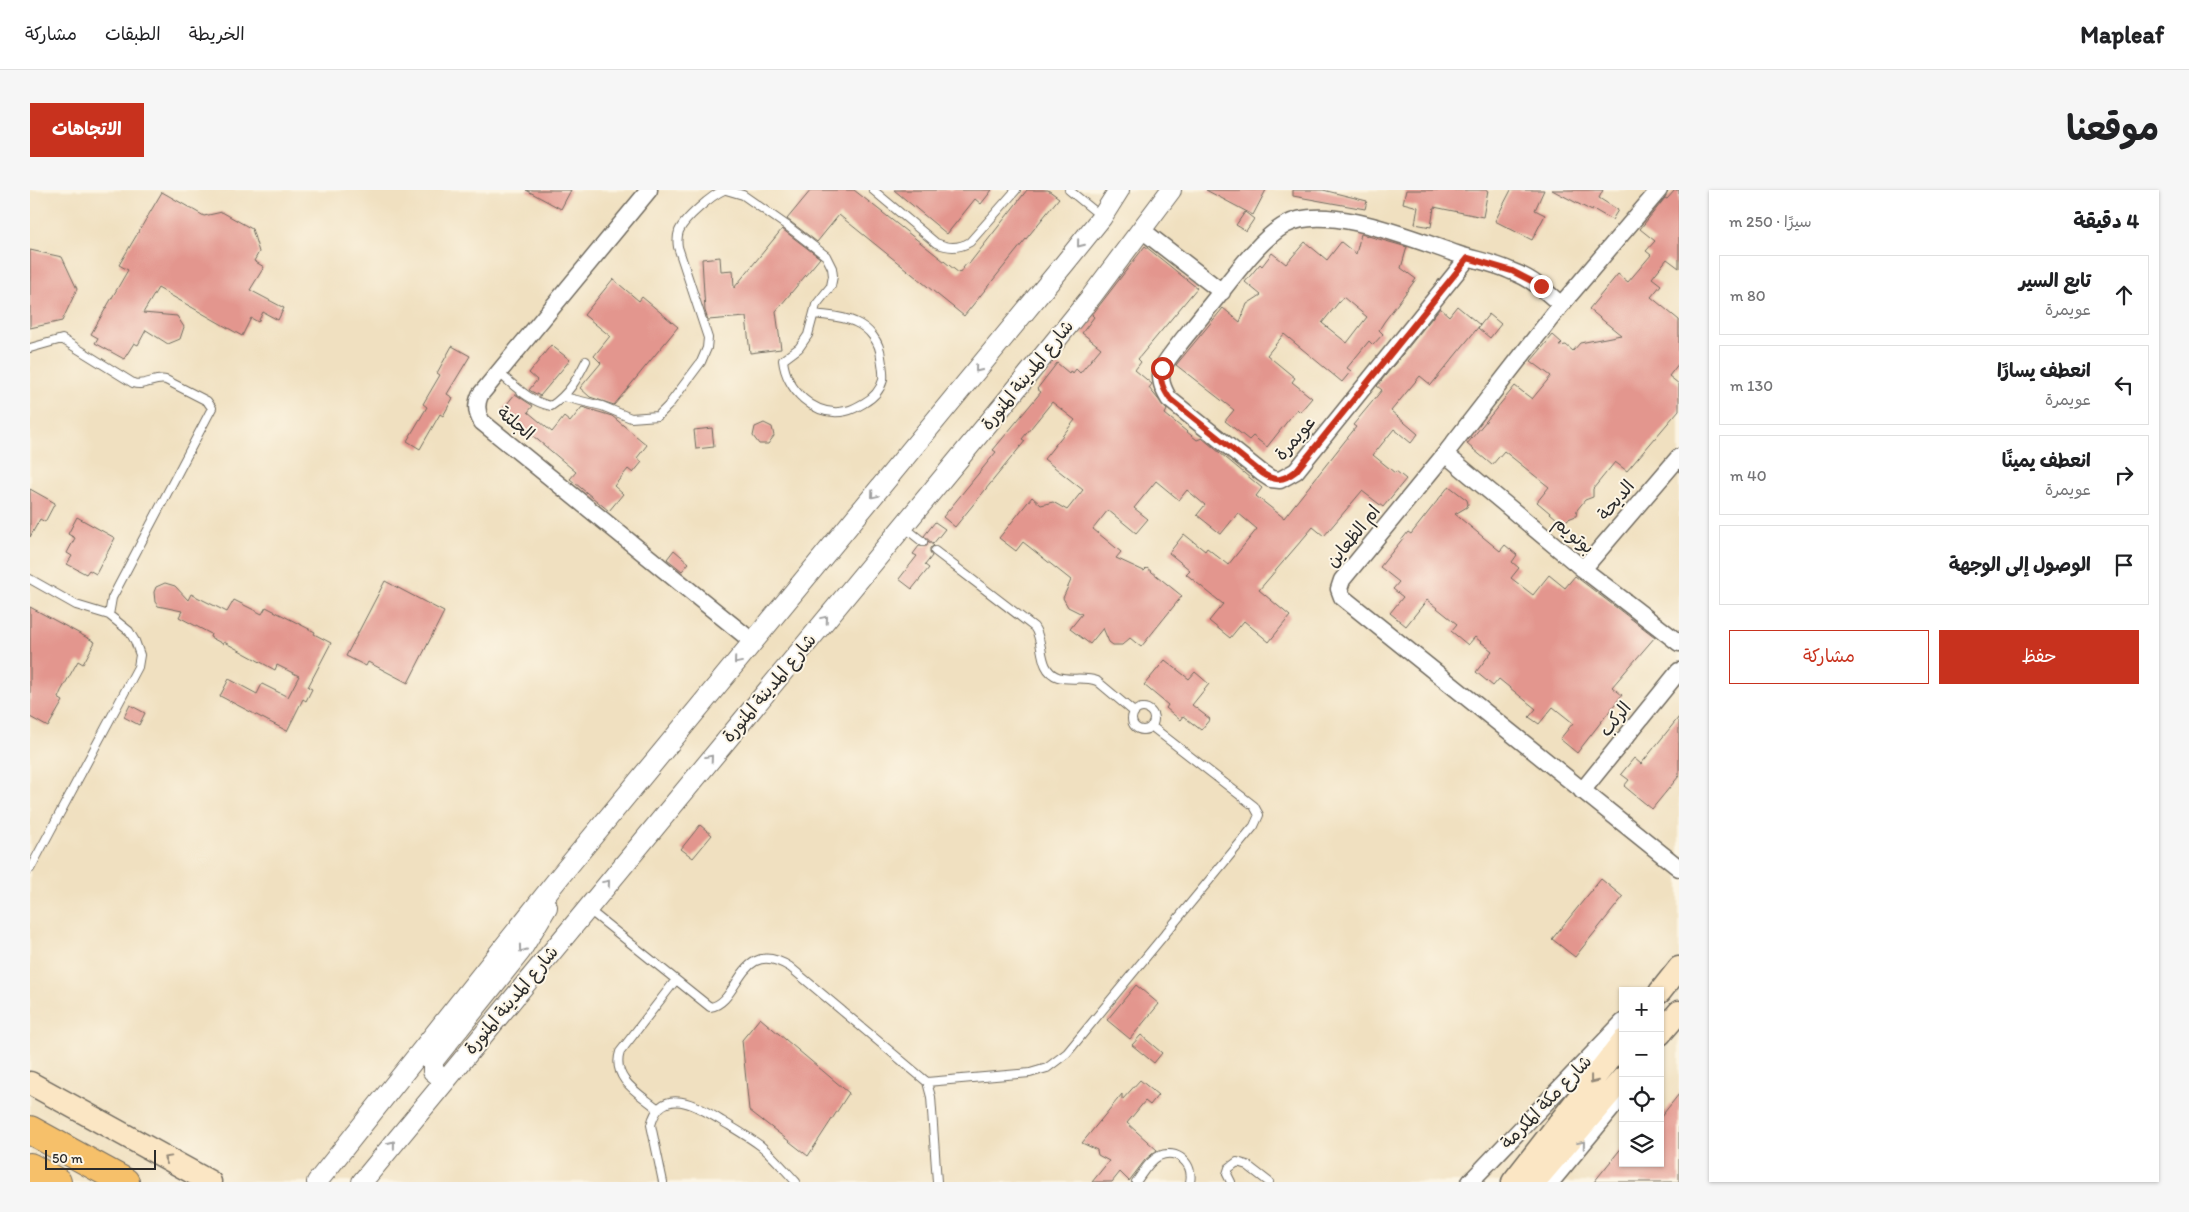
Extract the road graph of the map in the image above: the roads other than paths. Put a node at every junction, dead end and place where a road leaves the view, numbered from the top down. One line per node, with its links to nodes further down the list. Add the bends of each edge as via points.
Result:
1 (649, 190): 17 (street, الجلتة)
2 (725, 190): 14 (lane, via 743,195 826,256 833,276 831,286 816,305); 18 (lane, via 715,194 680,228 677,237 708,338 701,362 668,406 658,416 632,418 612,409)
3 (873, 190): 4 (lane, via 936,243 946,247 962,247 970,242)
4 (1016, 190)
5 (1069, 190): 9 (lane)
6 (1119, 190): 9 (street, شارع المدينة المنورة)
7 (1171, 190): 10 (street, شارع المدينة المنورة)
8 (1659, 190): 13 (street, ام الظعاين)
9 (1102, 217): 27 (street, شارع المدينة المنورة, one-way to 27)
10 (1142, 230): 12 (street); 21 (street, شارع المدينة المنورة)
11 (1468, 258): 12 (street, عويمرة, via 1364,224 1330,219 1299,220 1272,235); 12 (street, عويمرة, via 1296,471 1280,480 1262,473 1170,399 1163,389 1162,368); 13 (street, عويمرة, via 1512,271 1541,286)
12 (1222, 292)
13 (1561, 304): 19 (street, ام الظعاين)
14 (814, 314): 14 (lane, via 804,343 783,360 786,377 807,402 821,410 847,411 873,397 883,380 878,342 858,323)
15 (30, 348): 26 (lane, via 62,339 133,384 164,379 207,401 212,408 112,598)
16 (586, 361): 18 (lane)
17 (499, 373): 18 (lane, via 541,404 551,406); 27 (street, الجلتة, via 477,402 482,422)
18 (564, 397)
19 (1445, 454): 24 (street, بوتويم); 32 (street, ام الظعاين, via 1342,580 1340,593)
20 (1679, 457): 24 (street, الديحة)
21 (902, 526): 22 (lane); 36 (street, شارع المدينة المنورة, one-way to 21)
22 (923, 542)
23 (936, 551): 30 (lane, via 1034,627 1041,639 1044,663 1052,674 1059,678 1097,680)
24 (1583, 569): 28 (street, بوتويم)
25 (30, 579): 26 (lane, via 76,605)
26 (109, 614): 34 (lane, via 135,641 140,655 138,667)
27 (753, 642): 35 (street, شارع المدينة المنورة, one-way to 35)
28 (1679, 643)
29 (1679, 672): 32 (street, الركب)
30 (1134, 712): 31 (lane, via 1131,721 1137,729); 31 (lane, via 1143,708 1152,712 1154,722)
31 (1151, 726): 44 (lane, via 1254,806 1258,814 1254,826 1055,1064 1030,1073)
32 (1582, 792): 33 (street, ام الظعاين)
33 (1679, 868)
34 (30, 869)
35 (561, 875): 43 (street, one-way to 43, via 532,936 433,1061 433,1070); 55 (street, شارع المدينة المنورة)
36 (586, 908): 37 (lane); 43 (street, شارع المدينة المنورة)
37 (675, 981): 44 (lane, via 706,1004 715,1006 749,966 768,958 780,961); 48 (lane, via 617,1060 620,1076)
38 (1679, 1013): 40 (main road); 41 (street)
39 (1619, 1026): 64 (street, شارع مكة المكرمة)
40 (1662, 1032)
41 (1664, 1043)
42 (1619, 1046): 65 (main road, شارع مكة المكرمة, one-way to 65)
43 (444, 1080): 56 (street, شارع المدينة المنورة, one-way to 43)
44 (927, 1082): 59 (lane, via 931,1096)
45 (30, 1083): 54 (main road, one-way to 45)
46 (1619, 1083): 66 (main road)
47 (1619, 1100): 51 (street, one-way to 47)
48 (658, 1109): 57 (lane, via 653,1116 652,1134); 58 (lane, via 678,1101 700,1108 760,1146)
49 (30, 1130): 53 (highway)
50 (30, 1167): 52 (highway)
51 (1562, 1174): 67 (street)
52 (57, 1182)
53 (126, 1182)
54 (210, 1182)
55 (317, 1182)
56 (362, 1182)
57 (663, 1182)
58 (796, 1182)
59 (937, 1182)
60 (1136, 1182): 61 (lane, via 1154,1160 1165,1154 1184,1160 1191,1171)
61 (1190, 1182)
62 (1231, 1182): 63 (lane, via 1229,1168 1242,1162)
63 (1269, 1182)
64 (1470, 1182)
65 (1513, 1182)
66 (1534, 1182)
67 (1551, 1182)

